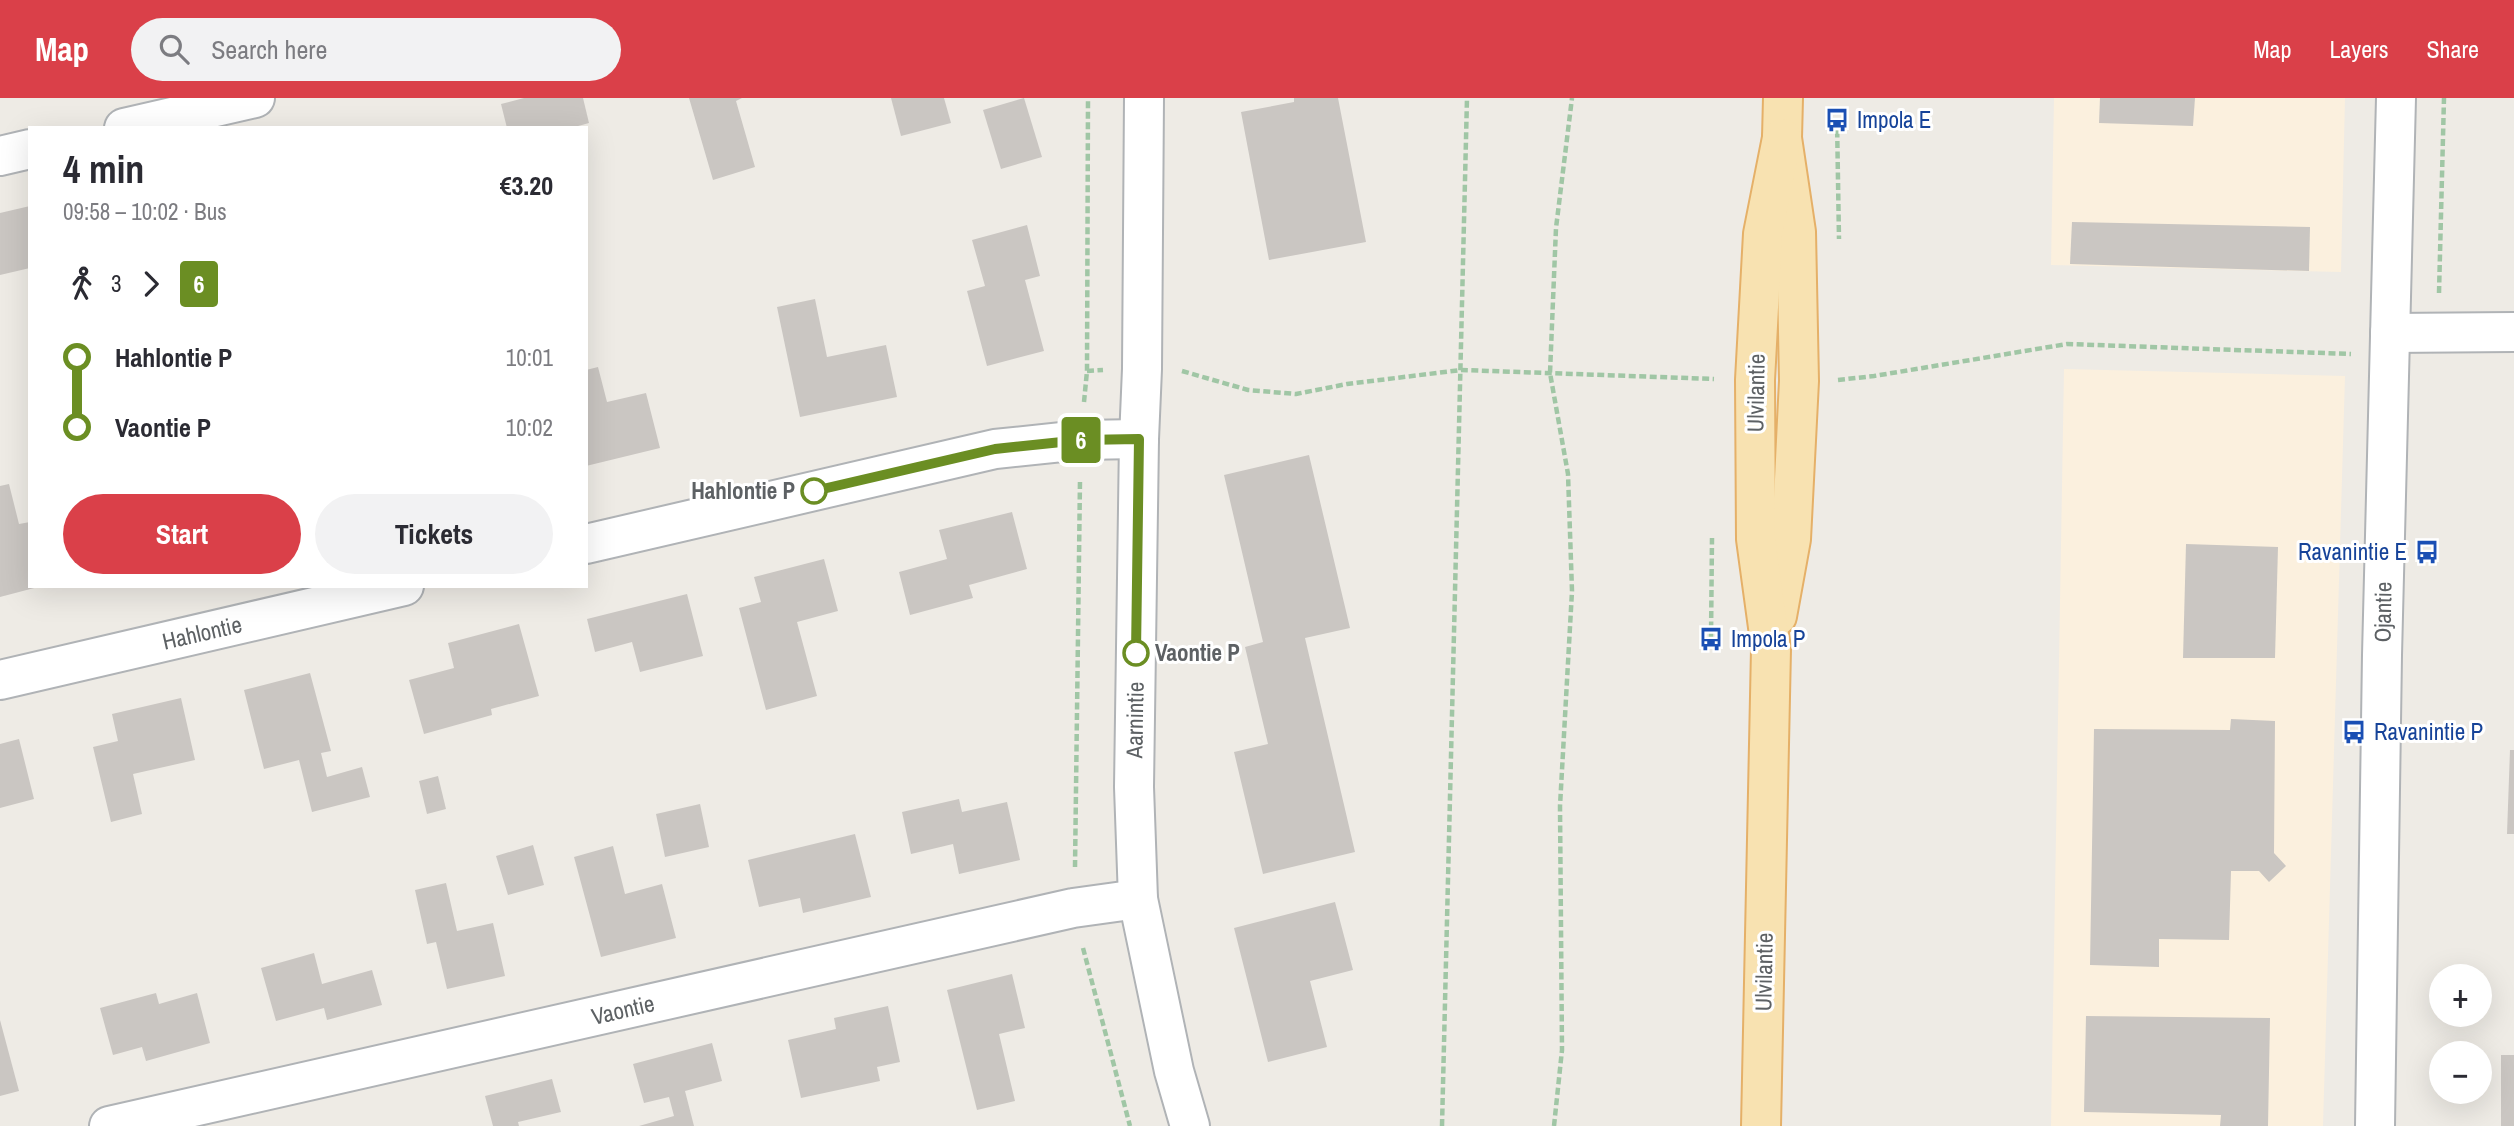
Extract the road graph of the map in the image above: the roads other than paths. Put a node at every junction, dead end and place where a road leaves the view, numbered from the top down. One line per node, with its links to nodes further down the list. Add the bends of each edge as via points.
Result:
1 (255, 98): 5 (street)
2 (1144, 98): 10 (street, Aarnintie)
3 (1783, 98): 17 (main road, Ulvilantie, via 1782,138 1763,234 1755,380 1756,539 1770,649)
4 (2396, 98): 9 (street, Ojantie)
5 (133, 126)
6 (28, 149): 7 (street)
7 (0, 156)
8 (2514, 332): 9 (street)
9 (2390, 333): 18 (street, Ojantie)
10 (1139, 439): 11 (street, via 995,449); 14 (street, Aarnintie, via 1134,787)
11 (588, 544)
12 (395, 588): 13 (street, Hahlontie)
13 (0, 680)
14 (1138, 899): 15 (street, Vaontie, via 1073,908); 16 (street, Aarnintie)
15 (109, 1126)
16 (1190, 1126)
17 (1761, 1126)
18 (2375, 1126)

